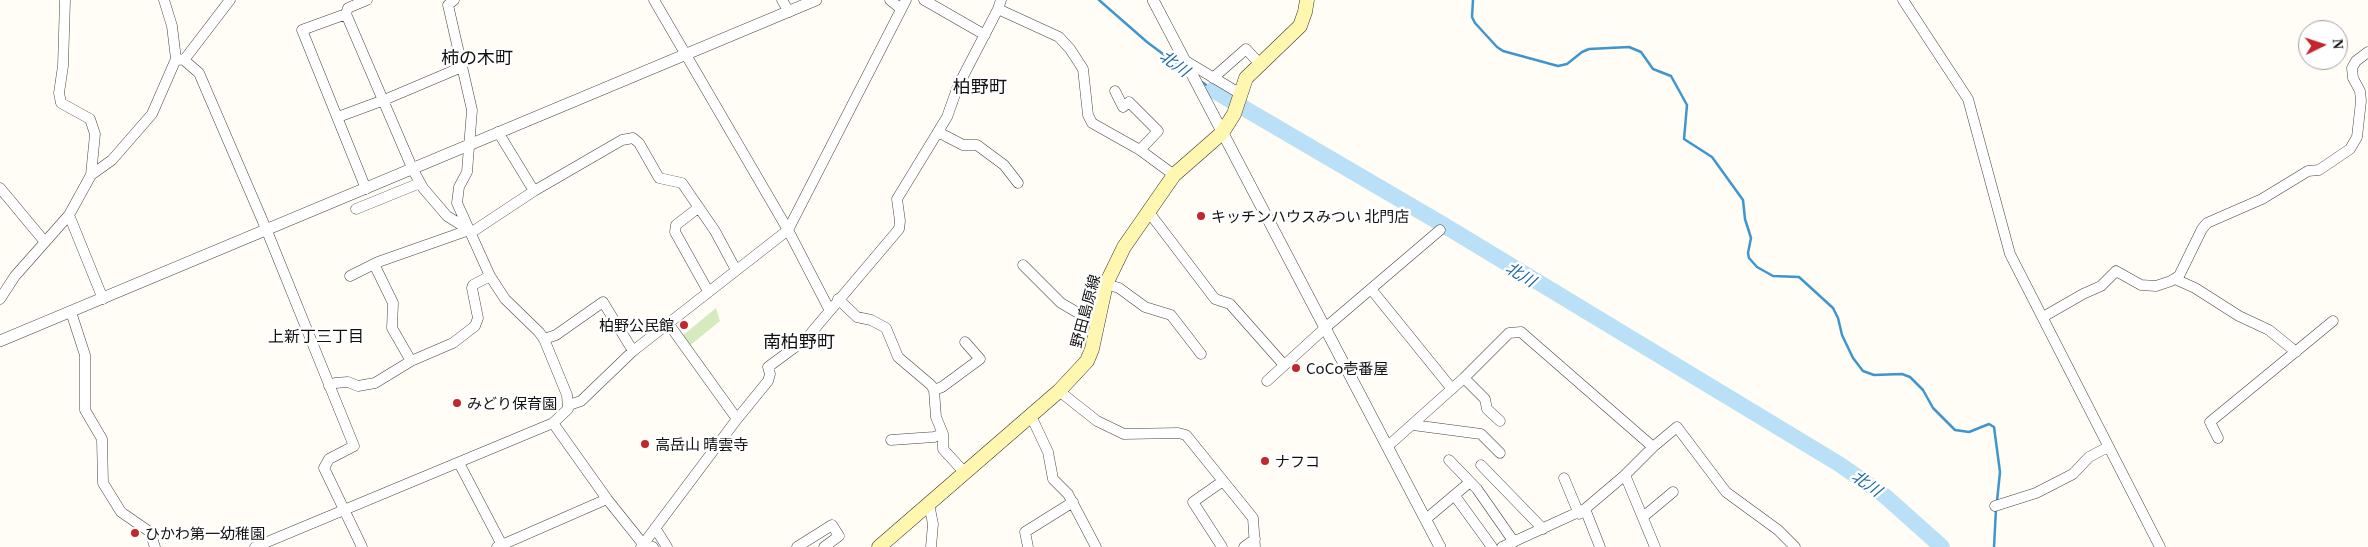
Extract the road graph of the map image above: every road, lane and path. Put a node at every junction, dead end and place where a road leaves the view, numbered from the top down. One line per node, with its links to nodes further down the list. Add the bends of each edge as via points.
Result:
1 (65, 0): 37 (street, via 63,66 58,93 61,103 90,119 94,134)
2 (164, 0): 21 (street)
3 (230, 0): 21 (street)
4 (367, 0): 17 (street, via 348,8)
5 (454, 0): 24 (street, via 448,5)
6 (654, 0): 20 (street)
7 (782, 0): 16 (street)
8 (816, 0): 16 (street)
9 (890, 0): 14 (street)
10 (924, 0): 18 (street)
11 (1153, 0): 22 (street)
12 (1307, 0): 23 (main road, 野田島原線, via 1300,26)
13 (1903, 0): 66 (street, via 1970,104 2005,241)
14 (903, 4): 47 (street)
15 (1000, 5): 18 (street); 34 (street, via 1059,37 1083,69 1088,116 1092,123)
16 (789, 12): 20 (street)
17 (346, 14): 28 (street); 29 (street, via 302,30)
18 (985, 35): 31 (street)
19 (2368, 52): 57 (street, via 2352,68 2361,101 2357,137 2350,149 2319,170 2308,171 2262,198 2207,223)
20 (687, 56): 30 (street); 47 (street)
21 (180, 60): 37 (street, via 152,114 112,160); 49 (street, via 198,73)
22 (1185, 61): 25 (street); 32 (street)
23 (1260, 64): 25 (street, via 1246,49); 27 (main road, 野田島原線, via 1246,78)
24 (462, 67): 28 (street); 33 (street, via 472,110)
25 (1213, 78): 27 (street, via 1223,81)
26 (1115, 92): 34 (street, via 1124,107 1130,102 1158,130)
27 (1238, 99): 32 (main road, 野田島原線)
28 (384, 100): 29 (street); 35 (street)
29 (338, 117): 41 (street)
30 (498, 132): 33 (street); 42 (street)
31 (938, 132): 39 (street, via 963,146 976,145 1004,165); 63 (street, via 897,199 899,229)
32 (1222, 133): 36 (main road, 野田島原線); 70 (street)
33 (469, 146): 35 (street); 50 (street, via 467,172 458,186 457,203)
34 (1140, 150): 36 (street)
35 (413, 170): 38 (street); 41 (street)
36 (1174, 174): 45 (main road, 野田島原線)
37 (91, 175): 46 (street)
38 (420, 183): 44 (street); 50 (street, via 446,216)
39 (1018, 183)
40 (0, 188): 51 (street)
41 (366, 189): 49 (street)
42 (534, 190): 43 (street, via 622,140 633,138 659,178 682,183); 50 (street)
43 (698, 208): 54 (street); 60 (street, via 676,225 675,232)
44 (356, 209)
45 (1148, 211): 58 (main road, 野田島原線, via 1124,247); 78 (street, via 1215,299 1230,304)
46 (69, 215): 51 (street); 62 (street)
47 (788, 230): 54 (street); 64 (street)
48 (1440, 230): 59 (street)
49 (267, 231): 62 (street); 81 (street)
50 (470, 231): 52 (street); 56 (street)
51 (46, 242): 61 (street, via 15,276)
52 (374, 264): 55 (street); 77 (street, via 394,303 392,328)
53 (1023, 265): 69 (street, via 1061,303)
54 (736, 270): 60 (street)
55 (350, 276)
56 (490, 276): 71 (street, via 505,299); 77 (street, via 472,288 478,318 475,326 453,342)
57 (2175, 279): 66 (street, via 2148,286 2116,272 2101,286); 75 (street, via 2269,330)
58 (1106, 284): 69 (main road, 野田島原線); 76 (street, via 1119,288 1146,307 1171,315)
59 (1371, 289): 70 (street); 82 (street)
60 (708, 291): 68 (street)
61 (0, 299)
62 (103, 299): 65 (street)
63 (838, 299): 64 (street); 83 (street, via 857,317 872,320 886,328 898,356)
64 (829, 310): 87 (street, via 806,339 768,367 768,381)
65 (71, 312): 72 (street); 123 (street, via 86,355 85,410 102,438 103,482 121,512 150,532)
66 (2043, 317): 96 (street)
67 (2333, 321): 75 (street)
68 (668, 323): 74 (street); 87 (street)
69 (1097, 324): 84 (main road, 野田島原線, via 1087,361)
70 (1325, 328): 78 (street); 94 (street)
71 (544, 339): 74 (street, via 556,335 603,302); 85 (street)
72 (0, 341)
73 (965, 342): 83 (street, via 980,359 942,388)
74 (633, 351): 85 (street, via 581,401)
75 (2296, 352): 92 (street, via 2210,422)
76 (1201, 354)
77 (411, 361): 81 (street, via 375,383 358,386 348,382)
78 (1284, 365): 80 (street)
79 (1464, 378): 82 (street); 88 (street, via 1485,399 1487,409); 95 (street, via 1509,333 1521,332)
80 (1267, 381)
81 (329, 386): 112 (street, via 354,446 329,459 324,468)
82 (1452, 389): 90 (street)
83 (934, 390): 91 (street, via 936,417)
84 (1059, 392): 86 (main road, 野田島原線); 104 (street, via 1097,421 1124,434 1186,435)
85 (569, 405): 89 (street)
86 (1031, 416): 101 (main road, 野田島原線); 109 (street, via 1048,452 1053,479)
87 (737, 419): 116 (street)
88 (1500, 421)
89 (553, 423): 99 (street); 108 (street)
90 (1413, 425): 94 (street); 97 (street, via 1481,434)
91 (943, 434): 93 (street); 101 (street, via 946,454)
92 (2218, 438)
93 (891, 440)
94 (1388, 446): 115 (street)
95 (1653, 447): 102 (street); 141 (street, via 1677,428 1726,492 1778,530)
96 (2108, 447): 111 (street, via 2090,457 2073,474 2036,494); 142 (street)
97 (1500, 453)
98 (1449, 460): 105 (street)
99 (460, 463): 112 (street); 121 (street)
100 (1482, 465): 117 (street)
101 (965, 473): 110 (main road, 野田島原線)
102 (1625, 475): 113 (street); 114 (street)
103 (1564, 478): 113 (street)
104 (1223, 481): 120 (street, via 1254,518); 134 (street, via 1193,502)
105 (1470, 482): 107 (street); 119 (street)
106 (1672, 492): 114 (street)
107 (1455, 496): 115 (street); 137 (street)
108 (607, 499): 121 (street); 122 (street)
109 (1073, 502): 132 (street, via 1025,532); 133 (street)
110 (929, 504): 130 (main road, 野田島原線); 131 (street, via 933,524)
111 (1997, 505)
112 (346, 509): 124 (street); 125 (street)
113 (1582, 512): 117 (street); 139 (street)
114 (1643, 517): 140 (street)
115 (1426, 520): 136 (street)
116 (655, 528): 122 (street); 126 (street)
117 (1543, 529): 119 (street)
118 (813, 537): 127 (street); 128 (street); 129 (street, via 832,525 839,536)
119 (1514, 542): 138 (street)
120 (1255, 543): 135 (street)
121 (501, 546)
122 (646, 546)
123 (154, 547)
124 (255, 547)
125 (362, 547)
126 (667, 547)
127 (797, 547)
128 (819, 547)
129 (824, 547)
130 (879, 547)
131 (931, 547)
132 (1028, 547)
133 (1096, 547)
134 (1222, 547)
135 (1244, 547)
136 (1440, 547)
137 (1492, 547)
138 (1502, 547)
139 (1600, 547)
140 (1655, 547)
141 (1795, 547)
142 (2160, 547)

